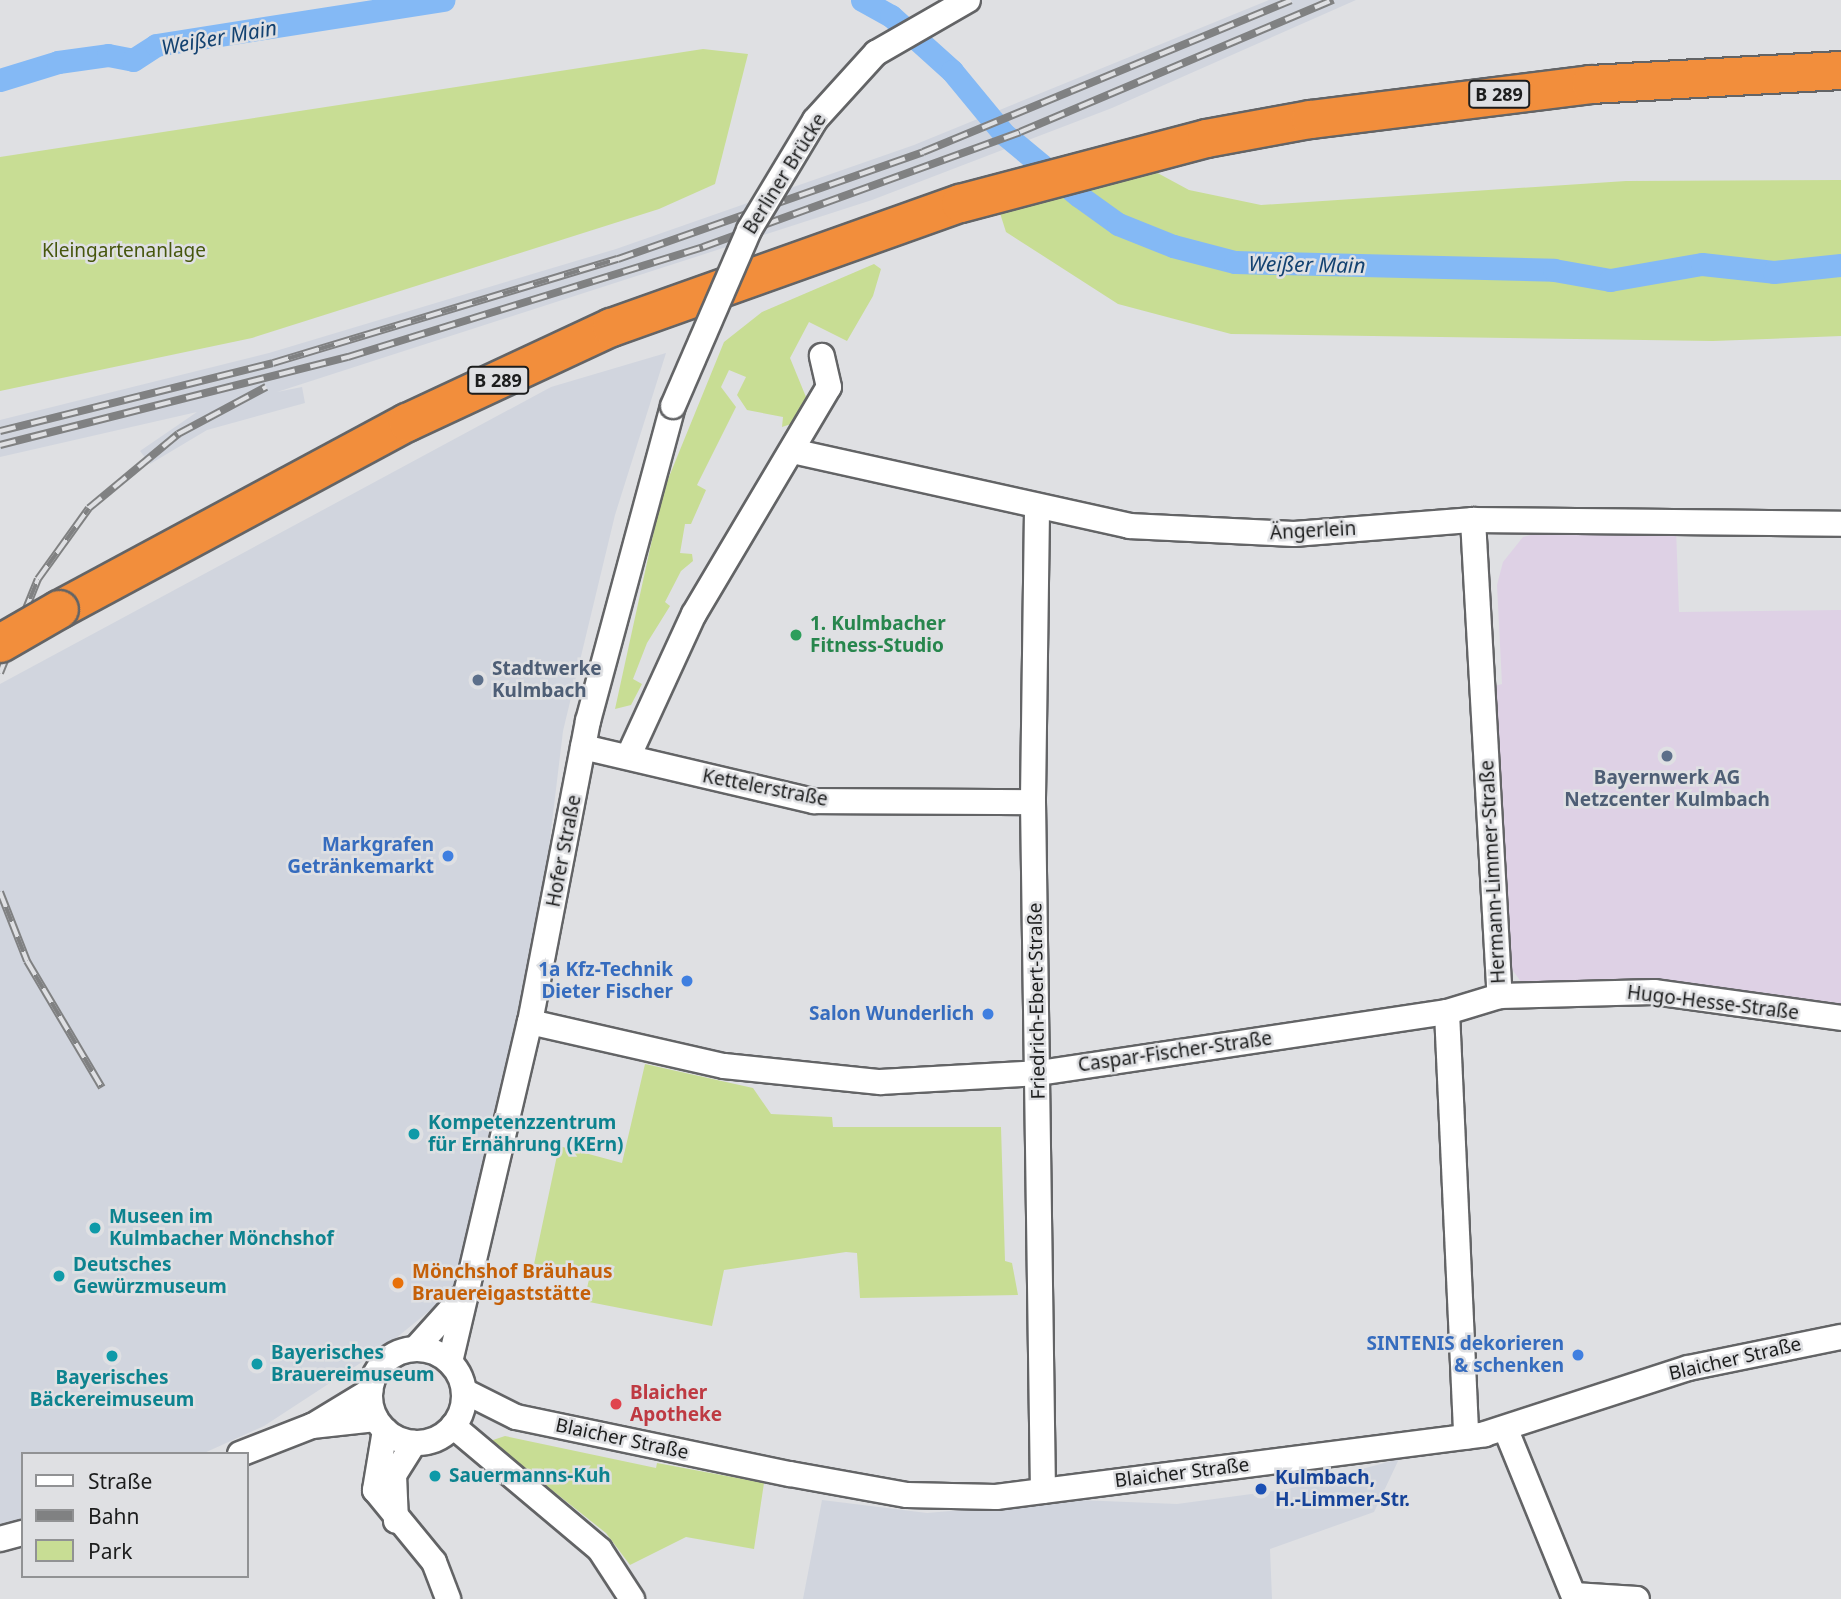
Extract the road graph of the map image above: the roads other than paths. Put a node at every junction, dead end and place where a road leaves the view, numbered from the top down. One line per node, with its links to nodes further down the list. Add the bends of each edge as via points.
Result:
1 (968, 0): 4 (street, Berliner Brücke, bridge, via 876,52 815,120 749,230)
2 (1841, 70): 9 (highway, B 289, bridge, via 1472,97 1310,119 1160,149 960,203 611,327 407,422)
3 (822, 356): 5 (street, via 829,387)
4 (673, 406): 10 (street, Hofer Straße)
5 (792, 451): 6 (street, Ängerlein); 11 (street, via 700,603)
6 (1037, 511): 7 (street, Ängerlein, via 1129,526 1294,534); 12 (street, Friedrich-Ebert-Straße)
7 (1473, 520): 8 (street, Ängerlein); 13 (street, Hermann-Limmer-Straße)
8 (1841, 524)
9 (0, 643)
10 (583, 747): 11 (street, Kettelerstraße); 16 (street, Hofer Straße)
11 (629, 755): 12 (street, Kettelerstraße, via 814,801)
12 (1033, 802): 17 (street, Friedrich-Ebert-Straße)
13 (1500, 996): 14 (street, Hermann-Limmer-Straße); 15 (street, Hugo-Hesse-Straße, via 1654,992)
14 (1447, 1012): 17 (street, Caspar-Fischer-Straße); 29 (street)
15 (1841, 1018)
16 (530, 1022): 17 (street, Caspar-Fischer-Straße, via 807,1079); 18 (street, Hofer Straße, via 479,1254)
17 (1039, 1073): 32 (street, Friedrich-Ebert-Straße)
18 (461, 1298): 20 (street, Hofer Straße); 21 (street, Hofer Straße)
19 (1841, 1337): 28 (street, Blaicher Straße, via 1688,1367)
20 (416, 1348): 21 (street); 22 (street, via 390,1357)
21 (450, 1362): 23 (street)
22 (370, 1391): 26 (street); 27 (street)
23 (464, 1391): 24 (street, Blaicher Straße); 25 (street)
24 (516, 1417): 25 (street, Blaicher Straße); 32 (street, Blaicher Straße, via 906,1495)
25 (455, 1423): 30 (street, via 435,1439); 38 (street, via 600,1550)
26 (380, 1425): 27 (street); 30 (street); 33 (street, via 376,1490)
27 (312, 1426): 31 (street)
28 (1506, 1430): 29 (street, Blaicher Straße); 36 (street)
29 (1466, 1437): 32 (street, Blaicher Straße)
30 (414, 1443): 33 (street, via 394,1475)
31 (245, 1452)
32 (1043, 1490)
33 (397, 1522): 37 (street, via 434,1562)
34 (21, 1534): 35 (street)
35 (0, 1539)
36 (1574, 1597): 39 (street)
37 (447, 1599)
38 (632, 1599)
39 (1637, 1599)

